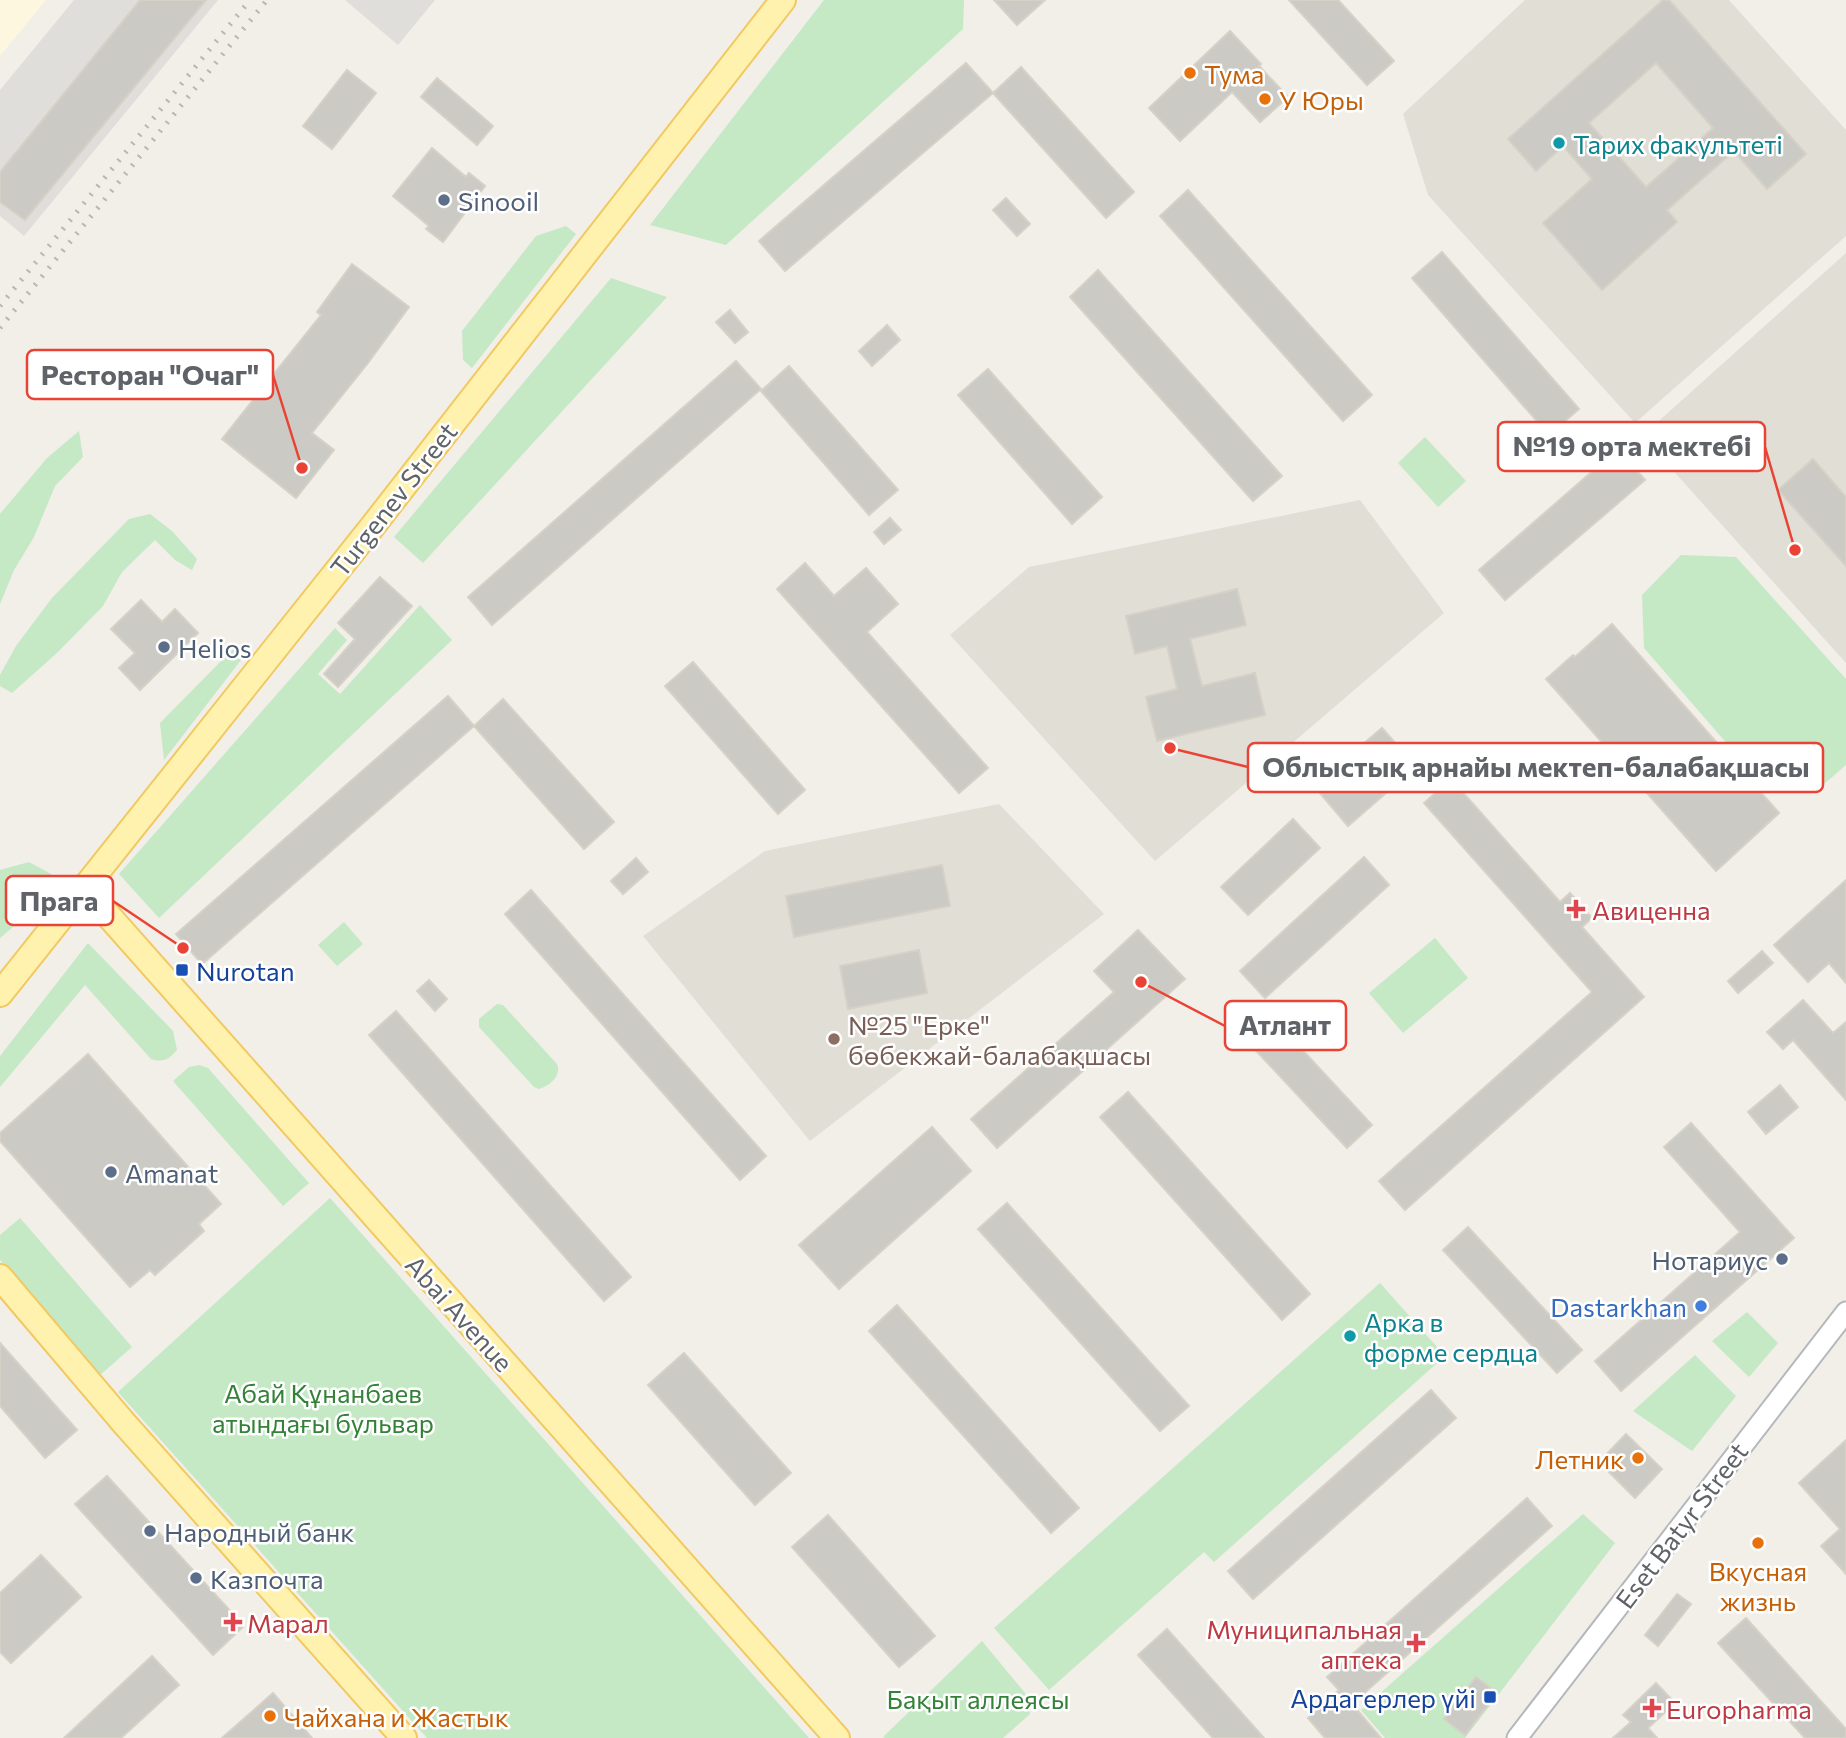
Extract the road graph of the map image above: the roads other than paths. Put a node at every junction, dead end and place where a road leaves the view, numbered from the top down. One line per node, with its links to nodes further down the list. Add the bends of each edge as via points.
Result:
1 (783, 0): 2 (main road, Turgenev Street)
2 (84, 888): 3 (main road, Turgenev Street); 7 (main road, Abai Avenue)
3 (0, 994)
4 (0, 1277): 6 (main road)
5 (1846, 1312): 8 (street, Eset Batyr Street)
6 (404, 1738)
7 (836, 1738)
8 (1517, 1738)

